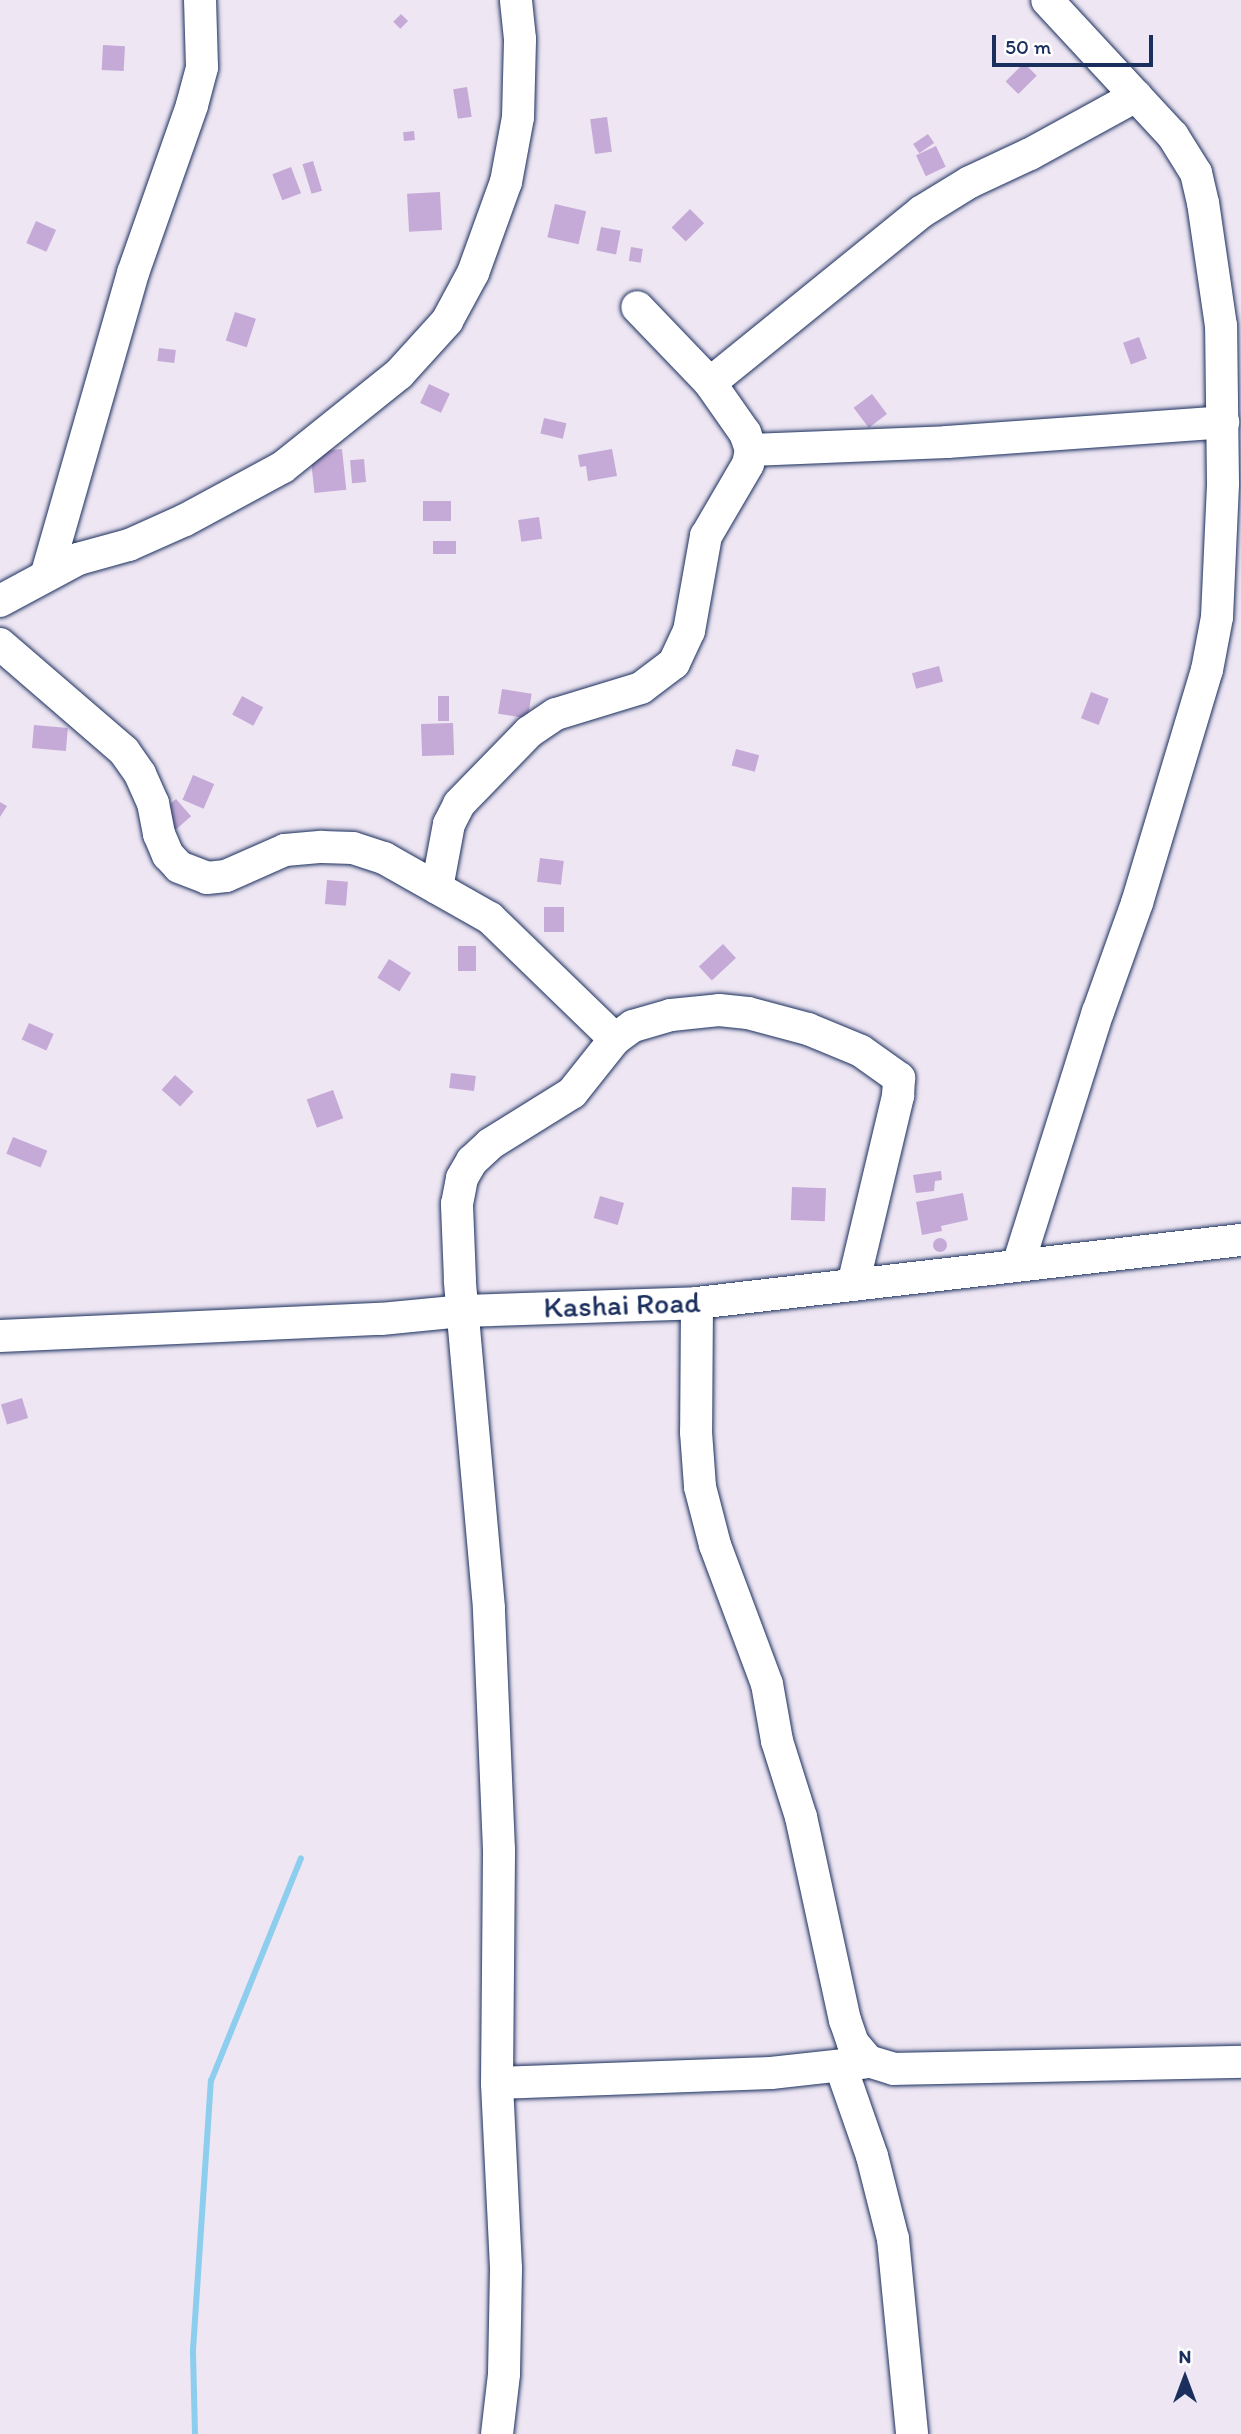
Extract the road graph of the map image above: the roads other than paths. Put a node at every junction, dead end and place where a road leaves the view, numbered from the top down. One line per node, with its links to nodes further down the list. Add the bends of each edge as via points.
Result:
1 (200, 0): 9 (street, via 202,67 192,105 133,273)
2 (516, 0): 9 (street, via 518,117 506,182 473,273 447,321 399,374 283,467 185,520)
3 (1047, 0): 4 (street)
4 (1136, 96): 6 (street, via 921,212); 7 (street, via 1172,136 1196,173 1221,326)
5 (636, 307): 6 (street)
6 (710, 383): 8 (street, via 745,433)
7 (1223, 422): 8 (street); 15 (street, via 1217,617 1207,670 1137,903)
8 (751, 450): 12 (street, via 739,483 706,536 689,631 674,663 641,688 556,714 529,732 459,804 449,824)
9 (47, 573): 10 (street)
10 (0, 601)
11 (0, 644): 12 (street, via 124,751 153,803 168,855 179,867 207,878 226,876 285,850 353,848 384,858)
12 (437, 888): 13 (street, via 490,918)
13 (615, 1039): 16 (street, via 633,1026 671,1015 719,1010 748,1013 808,1029 861,1051 899,1078); 18 (street, via 572,1093 490,1144 462,1178 457,1204)
14 (1241, 1240): 15 (street, Kashai Road)
15 (1018, 1265): 16 (street, Kashai Road)
16 (853, 1285): 17 (street, Kashai Road)
17 (697, 1303): 18 (street, Kashai Road); 21 (street, via 700,1487 719,1557 767,1684)
18 (462, 1311): 19 (street, Kashai Road, via 381,1319); 22 (street, via 493,1675 499,1850)
19 (0, 1336)
20 (1241, 2062): 21 (street, via 933,2070)
21 (855, 2064): 22 (street); 24 (street, via 893,2239)
22 (497, 2083): 23 (street, via 506,2268 504,2374)
23 (497, 2434)
24 (912, 2434)

